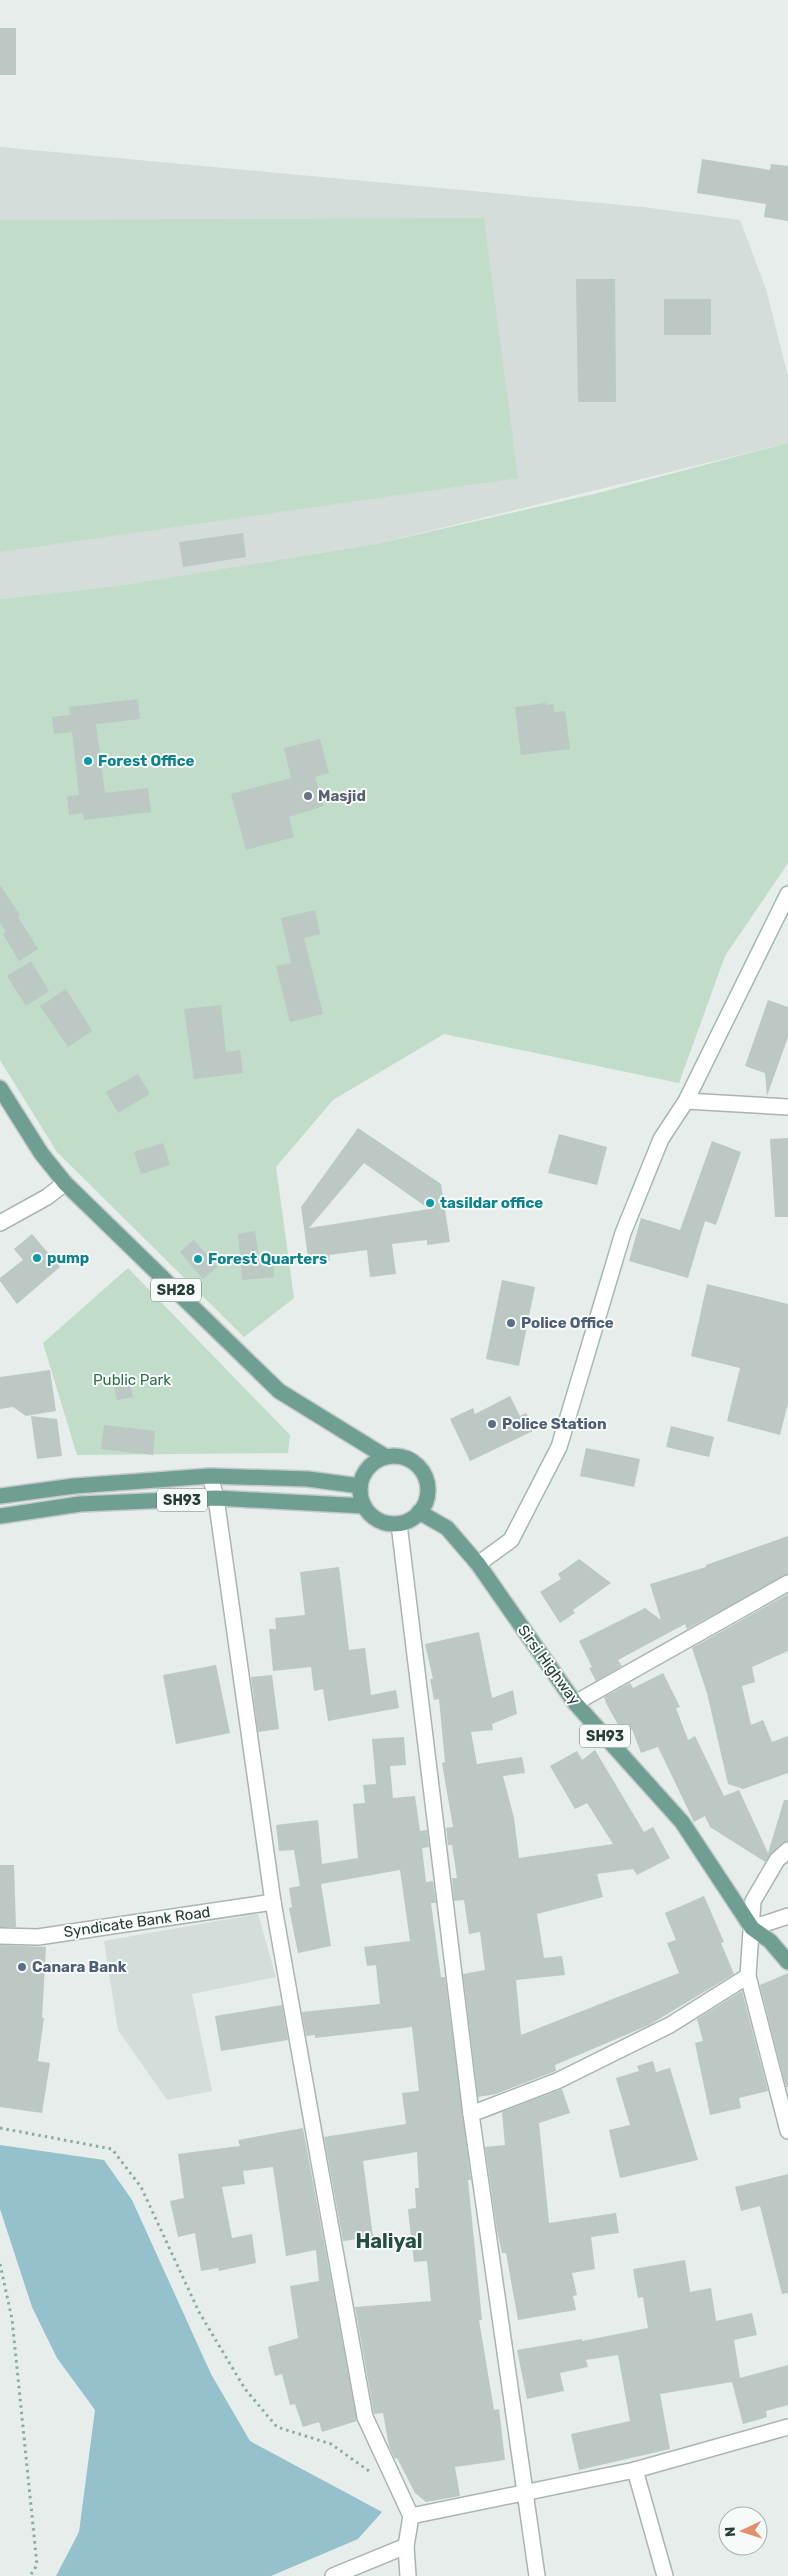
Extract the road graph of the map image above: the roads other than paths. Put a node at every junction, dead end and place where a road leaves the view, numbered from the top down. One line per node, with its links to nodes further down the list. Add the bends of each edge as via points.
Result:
1 (788, 894): 3 (street)
2 (0, 1088): 5 (main road, SH28, via 41,1153)
3 (686, 1101): 4 (street); 16 (street, via 662,1139 623,1233 559,1447 511,1540)
4 (788, 1107)
5 (65, 1183): 6 (street); 7 (main road, SH28, via 279,1391)
6 (0, 1223)
7 (386, 1456): 9 (main road, via 368,1467); 13 (main road, SH28, via 407,1458 423,1472 428,1493)
8 (210, 1476): 9 (main road, SH93, via 308,1480); 10 (main road, SH93, via 74,1486); 11 (street)
9 (360, 1486): 12 (main road)
10 (0, 1496)
11 (216, 1498): 12 (main road, SH93); 14 (main road, SH93, via 80,1504); 20 (street)
12 (364, 1506): 15 (main road, via 379,1520)
13 (419, 1512): 15 (main road); 16 (main road, Sirsi Highway / SH93, via 447,1528)
14 (0, 1516)
15 (399, 1524): 26 (street)
16 (478, 1564): 18 (main road, Sirsi Highway / SH93)
17 (788, 1583): 18 (street)
18 (576, 1703): 22 (main road, Sirsi Highway / SH93, via 682,1822)
19 (788, 1850): 22 (street, via 777,1860 753,1901)
20 (274, 1902): 23 (street, Syndicate Bank Road, via 38,1937); 31 (street, via 365,2417)
21 (788, 1916): 22 (street)
22 (752, 1928): 24 (main road, Sirsi Highway / SH93, via 770,1941); 25 (street)
23 (0, 1936)
24 (788, 1962)
25 (748, 1976): 26 (street, via 670,2025 557,2081); 27 (street)
26 (471, 2114): 30 (street)
27 (788, 2131)
28 (788, 2427): 29 (street)
29 (635, 2470): 30 (street); 36 (street)
30 (524, 2494): 31 (street); 35 (street)
31 (411, 2516): 32 (street)
32 (406, 2546): 33 (street); 34 (street)
33 (332, 2576)
34 (408, 2576)
35 (537, 2576)
36 (665, 2576)

